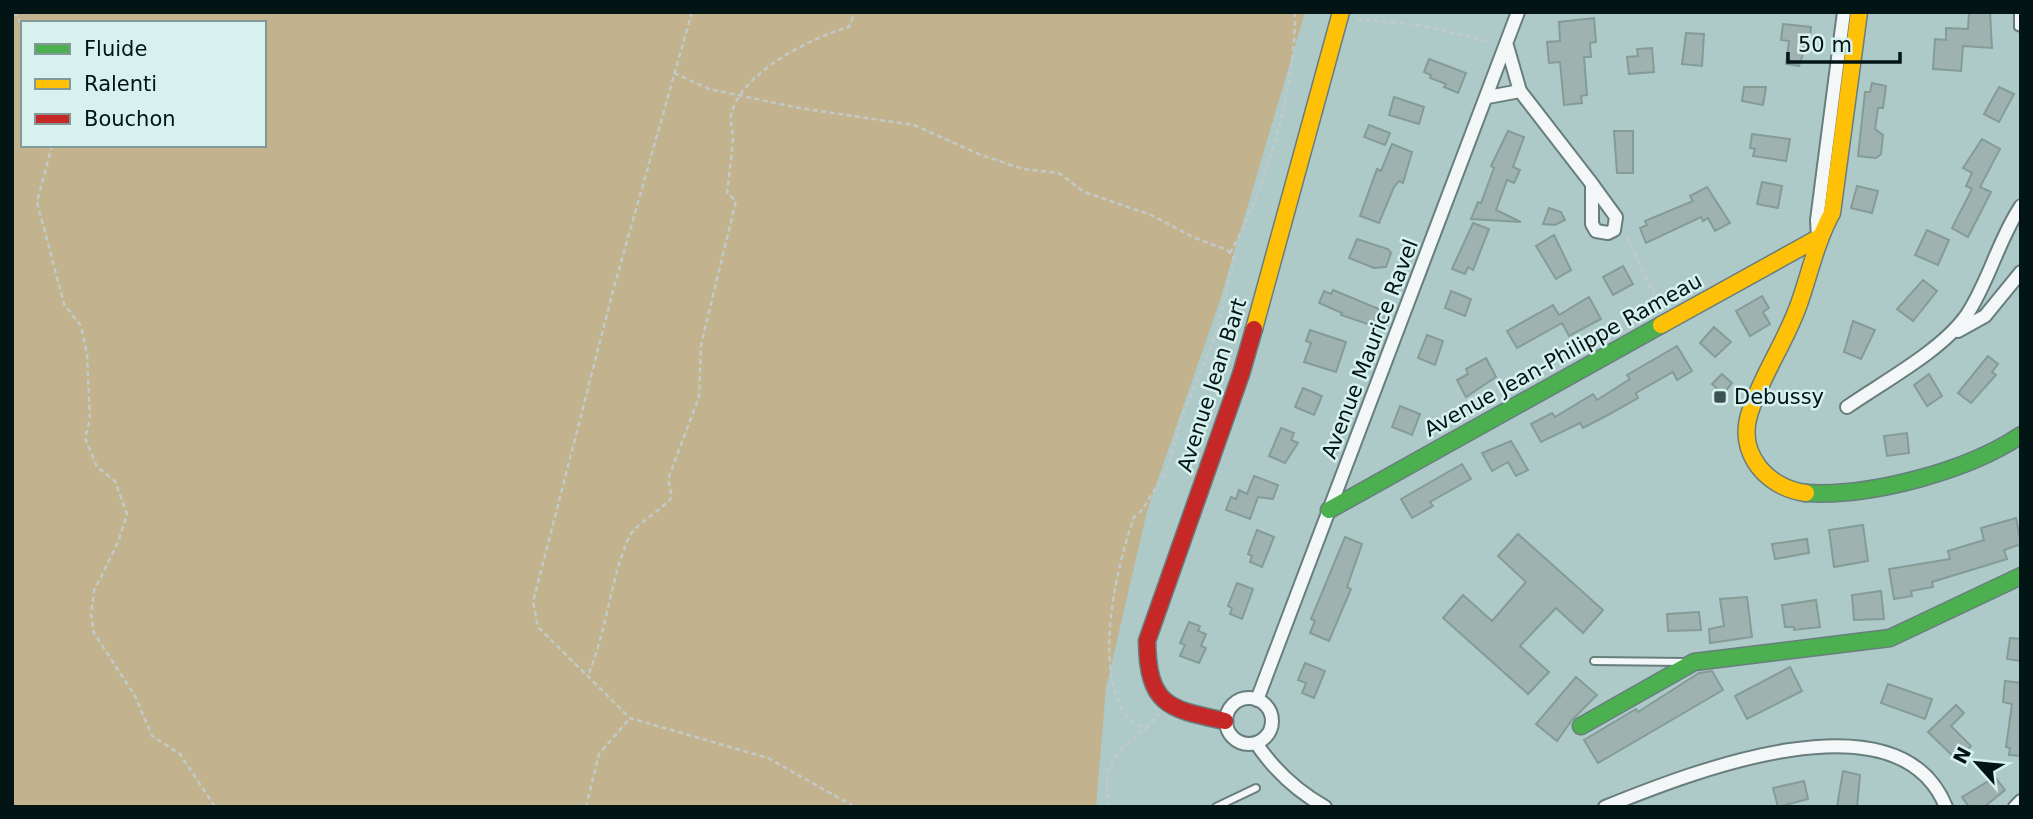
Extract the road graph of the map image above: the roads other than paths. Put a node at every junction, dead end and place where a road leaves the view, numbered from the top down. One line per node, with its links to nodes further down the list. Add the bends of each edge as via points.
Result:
1 (1518, 12): 7 (street, Avenue Maurice Ravel)
2 (1844, 12): 12 (street)
3 (1859, 12): 12 (street, via 1837,192)
4 (2018, 12): 6 (lane)
5 (1340, 15): 22 (street, Avenue Jean Bart, via 1241,374 1147,641 1149,678 1166,703 1194,717)
6 (2021, 28)
7 (1507, 46): 8 (street); 9 (street, Avenue Maurice Ravel)
8 (1520, 91): 9 (street); 10 (street)
9 (1488, 97): 17 (street, Avenue Maurice Ravel)
10 (1592, 184): 10 (street, via 1615,214 1614,230 1602,233 1592,224)
11 (2020, 210): 14 (street, via 2003,233 1966,317)
12 (1818, 238): 16 (street, via 1799,305 1749,414 1749,451 1769,479 1791,491 1863,487 1963,464 1996,452); 17 (street, Avenue Jean-Philippe Rameau)
13 (2021, 272): 14 (street, via 1985,316)
14 (1946, 337): 15 (street)
15 (1847, 407)
16 (2021, 435)
17 (1329, 510): 21 (street, Avenue Maurice Ravel)
18 (2021, 576): 20 (street, via 1890,638)
19 (1594, 661): 20 (lane)
20 (1694, 662): 23 (street)
21 (1258, 700): 22 (street, via 1236,702); 24 (street, via 1269,711 1271,726)
22 (1225, 721): 24 (street, via 1233,738 1244,744)
23 (1581, 726)
24 (1256, 743): 28 (street, via 1280,774)
25 (1256, 788): 27 (lane)
26 (2021, 801): 31 (street)
27 (1216, 807)
28 (1325, 807)
29 (1605, 807): 30 (street, via 1676,778 1739,760 1825,747 1865,748 1896,758 1930,781)
30 (1946, 807)
31 (2015, 807)

